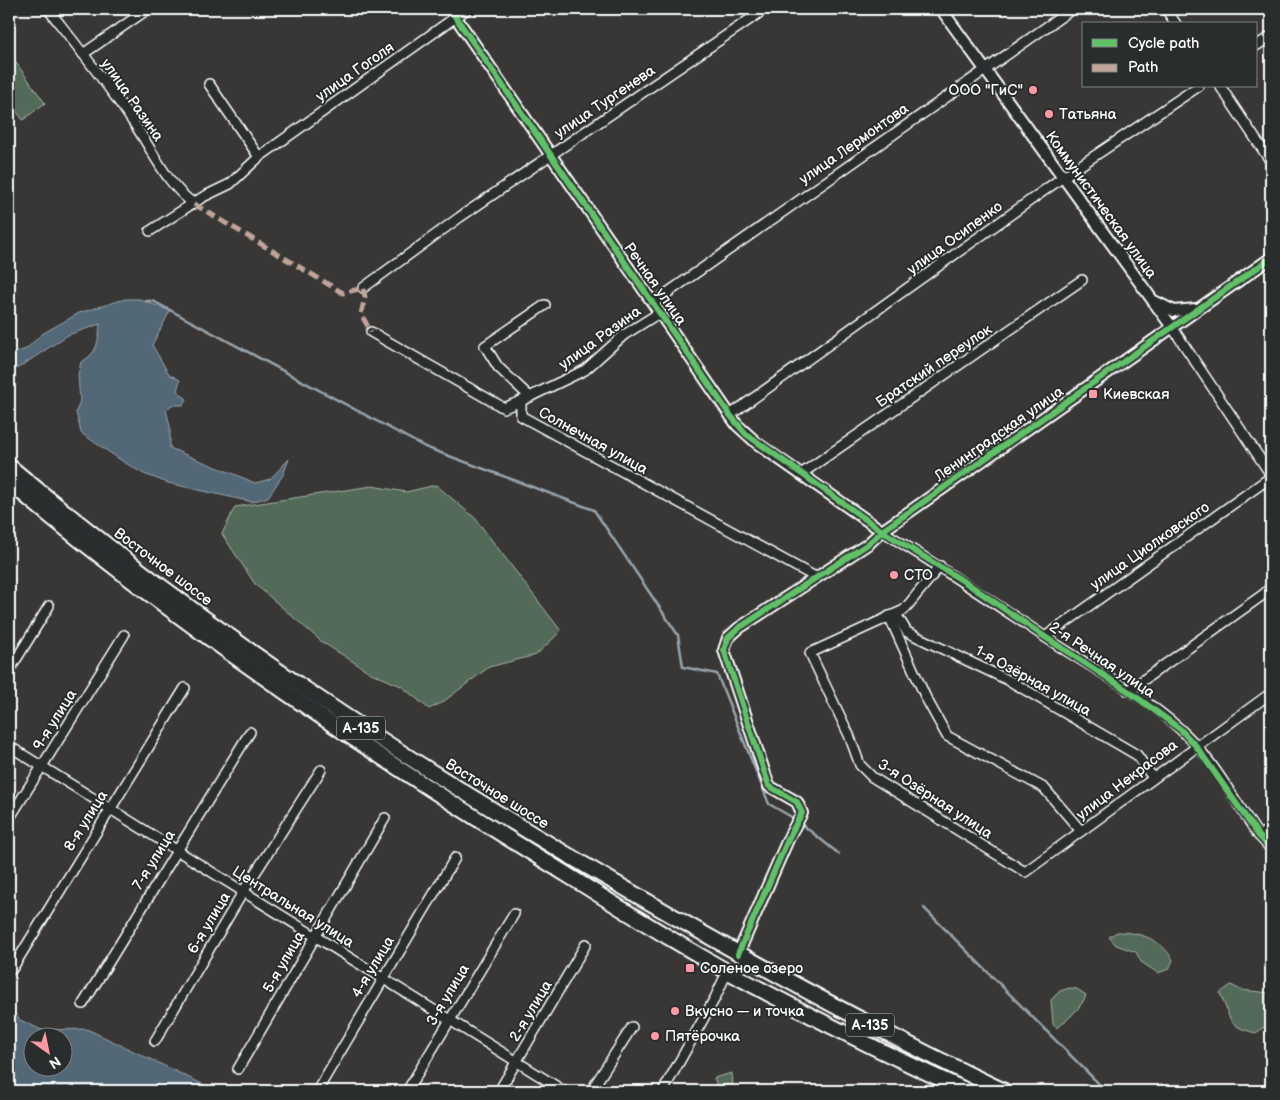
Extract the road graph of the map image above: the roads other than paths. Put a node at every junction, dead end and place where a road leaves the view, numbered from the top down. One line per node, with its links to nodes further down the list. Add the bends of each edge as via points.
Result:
1 (48, 9): 12 (street, улица Разина)
2 (148, 9): 12 (street)
3 (467, 9): 8 (street, улица Гоголя)
4 (765, 9): 17 (street, улица Тургенева)
5 (941, 9): 13 (street, Коммунистическая улица)
6 (1072, 9): 13 (street, улица Лермонтова)
7 (1166, 9): 9 (street)
8 (453, 13): 17 (street, Речная улица); 18 (street, улица Гоголя)
9 (1175, 22)
10 (1271, 36): 11 (street)
11 (1258, 45)
12 (83, 54): 21 (street, улица Разина, via 134,123 170,183)
13 (985, 69): 20 (street, Коммунистическая улица); 27 (street, улица Лермонтова)
14 (210, 84): 18 (street)
15 (1196, 88): 20 (street, улица Осипенко)
16 (1221, 88): 19 (street)
17 (551, 156): 25 (street, улица Тургенева); 27 (street, Речная улица)
18 (259, 157): 21 (street, улица Гоголя, via 230,184)
19 (1271, 162)
20 (1063, 178): 26 (street, Коммунистическая улица); 35 (street, улица Осипенко)
21 (194, 204): 22 (street, улица Гоголя)
22 (150, 230)
23 (1271, 258): 29 (street, Ленинградская улица)
24 (1082, 280): 37 (street, Братский переулок)
25 (363, 288)
26 (1149, 297): 29 (street, Коммунистическая улица, via 1174,311); 31 (street, Коммунистическая улица)
27 (653, 303): 30 (street, Речная улица)
28 (545, 305): 33 (street, via 485,346 498,367)
29 (1201, 307): 31 (street, Ленинградская улица)
30 (659, 313): 33 (street, улица Разина, via 624,334 585,370); 35 (street, Речная улица)
31 (1172, 328): 38 (street, Коммунистическая улица); 40 (street, Ленинградская улица)
32 (371, 332): 34 (street, Солнечная улица, via 504,408)
33 (530, 397): 34 (street, улица Разина)
34 (521, 401): 42 (street, Солнечная улица, via 521,416)
35 (730, 415): 37 (street, Речная улица, via 752,439)
36 (9, 466): 65 (highway, Восточное шоссе / А-135, via 138,569 248,650 356,724)
37 (801, 474): 40 (street, Речная улица)
38 (1271, 476): 47 (street, улица Циолковского)
39 (9, 482): 64 (highway, Восточное шоссе / А-135, via 270,682 392,766)
40 (882, 531): 41 (street, 2-я Речная улица); 42 (street, Ленинградская улица)
41 (940, 566): 45 (street, via 904,610); 47 (street, 2-я Речная улица)
42 (817, 578): 74 (street, Ленинградская улица, via 739,628 728,638 724,650 769,786 797,802 802,813)
43 (1271, 587): 50 (street)
44 (49, 606): 48 (street)
45 (892, 615): 57 (street, 1-я Озёрная улица, via 907,632 1010,681 1137,755); 62 (street, via 926,698 947,736 1044,788); 69 (street, 3-я Озёрная улица, via 810,652 860,765 872,777)
46 (124, 635): 55 (street, 9-я улица)
47 (1045, 637): 50 (street, 2-я Речная улица)
48 (9, 671)
49 (185, 688): 58 (street, 8-я улица)
50 (1128, 691): 54 (street, 2-я Речная улица, via 1180,729)
51 (1271, 693): 54 (street, улица Некрасова)
52 (250, 732): 67 (street, 7-я улица)
53 (9, 746): 55 (street, Центральная улица)
54 (1196, 746): 57 (street, улица Некрасова); 63 (street, 2-я Речная улица)
55 (42, 767): 58 (street, Центральная улица); 60 (street, 9-я улица)
56 (320, 770): 70 (street, 6-я улица)
57 (1153, 778): 62 (street, улица Некрасова)
58 (109, 809): 67 (street, Центральная улица); 75 (street, 8-я улица)
59 (385, 818): 72 (street, 5-я улица)
60 (9, 819)
61 (1271, 828): 63 (street)
62 (1081, 831): 69 (street, улица Некрасова)
63 (1259, 836): 66 (street, 2-я Речная улица)
64 (508, 838): 65 (highway, via 489,824 486,817 496,817 535,840); 76 (highway, Восточное шоссе / А-135)
65 (545, 842): 74 (highway, Восточное шоссе / А-135)
66 (1271, 849)
67 (176, 850): 70 (street, Центральная улица); 78 (street, 7-я улица)
68 (455, 858): 77 (street, 4-я улица)
69 (1025, 872)
70 (243, 892): 72 (street, Центральная улица); 81 (street, 6-я улица)
71 (514, 914): 79 (street, 3-я улица)
72 (315, 936): 77 (street, Центральная улица); 84 (street, 5-я улица)
73 (586, 944): 82 (street, 2-я улица)
74 (738, 954): 83 (highway, Восточное шоссе / А-135)
75 (12, 969)
76 (728, 970): 85 (highway, Восточное шоссе / А-135, via 775,998); 91 (street)
77 (382, 978): 79 (street, Центральная улица); 86 (street, 4-я улица)
78 (83, 1004)
79 (449, 1020): 82 (street, Центральная улица); 87 (street, 3-я улица)
80 (632, 1027): 90 (street)
81 (155, 1041)
82 (516, 1062): 88 (street, 2-я улица); 89 (street, Центральная улица)
83 (943, 1062): 85 (highway, via 945,1072); 93 (highway, Восточное шоссе / А-135)
84 (238, 1069)
85 (935, 1076): 92 (highway, Восточное шоссе / А-135)
86 (317, 1091)
87 (407, 1091)
88 (499, 1091)
89 (564, 1091)
90 (591, 1091)
91 (663, 1091)
92 (967, 1091)
93 (1004, 1091)

